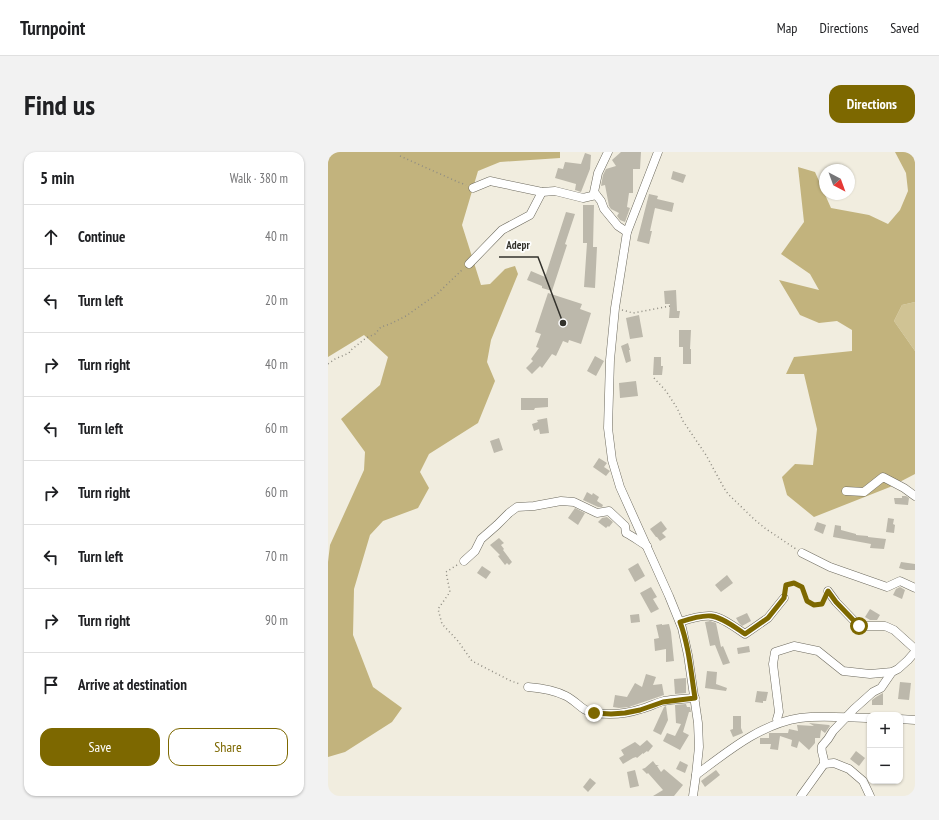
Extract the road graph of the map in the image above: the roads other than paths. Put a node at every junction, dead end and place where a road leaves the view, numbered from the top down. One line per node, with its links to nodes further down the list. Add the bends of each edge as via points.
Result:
1 (608, 152): 5 (street, via 598,173 594,192)
2 (658, 152): 6 (street)
3 (473, 188): 4 (street, via 490,181)
4 (542, 192): 5 (street, via 582,198); 7 (street, via 530,215 502,230)
5 (596, 195): 6 (street, via 618,226)
6 (627, 232): 10 (street, via 615,308 608,428 611,454 620,487)
7 (469, 264)
8 (846, 491): 9 (street, via 864,492 883,477)
9 (915, 496)
10 (647, 546): 12 (street, via 626,533 625,526 609,511 597,513 574,502 561,501 517,507 481,539 475,551); 16 (street)
11 (802, 553): 13 (street, via 830,567 886,587 900,581)
12 (464, 561)
13 (915, 588)
14 (828, 591): 17 (street, via 859,626 885,626 894,630)
15 (784, 598): 16 (street, via 768,618 745,634 720,618 711,616 695,617)
16 (680, 622): 20 (street)
17 (915, 651): 18 (street)
18 (892, 672): 21 (street, via 882,688 873,692); 25 (street, via 870,674 843,671 818,651 794,646 775,652 773,664)
19 (528, 687): 20 (street, via 557,692 594,713 625,713 663,702)
20 (695, 698): 27 (street, via 699,747)
21 (846, 718): 22 (street); 25 (street, via 822,716); 26 (street, via 822,746)
22 (867, 718)
23 (903, 719): 24 (street)
24 (915, 720)
25 (778, 723): 27 (street, via 756,733)
26 (824, 764): 29 (street); 30 (street, via 834,763 849,769 863,781)
27 (696, 775): 28 (street)
28 (693, 796)
29 (801, 796)
30 (870, 796)

